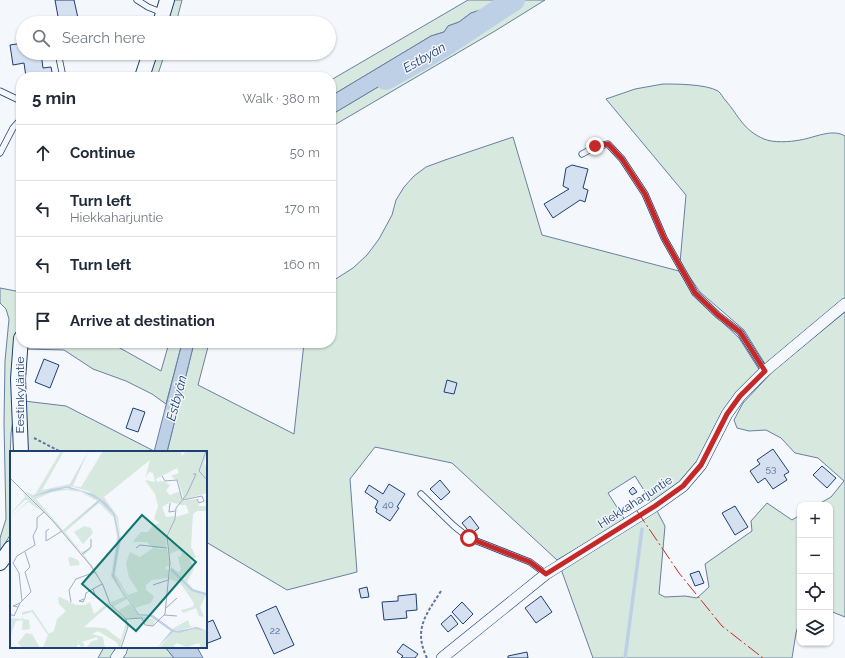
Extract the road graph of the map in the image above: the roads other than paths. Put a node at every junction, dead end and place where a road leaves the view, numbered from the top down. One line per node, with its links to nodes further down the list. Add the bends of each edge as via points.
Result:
1 (137, 0): 2 (lane)
2 (163, 12)
3 (59, 60): 5 (lane)
4 (148, 60): 6 (street)
5 (62, 72)
6 (144, 72)
7 (0, 91): 8 (lane)
8 (16, 99)
9 (16, 125): 10 (lane)
10 (0, 153)
11 (582, 154): 14 (lane, via 595,146 608,144 622,159 645,194 664,238 695,293 740,332)
12 (845, 304): 14 (street, Hiekkaharjuntie)
13 (20, 348): 15 (street, Eestinkyläntie, via 18,379)
14 (765, 371): 19 (street, Hiekkaharjuntie, via 740,396 727,414 701,465 683,486)
15 (20, 451)
16 (421, 494): 19 (lane, via 469,538 530,562)
17 (10, 549): 18 (street)
18 (0, 563)
19 (546, 574): 22 (street, Hiekkaharjuntie)
20 (122, 648): 21 (street)
21 (116, 658)
22 (442, 658)

